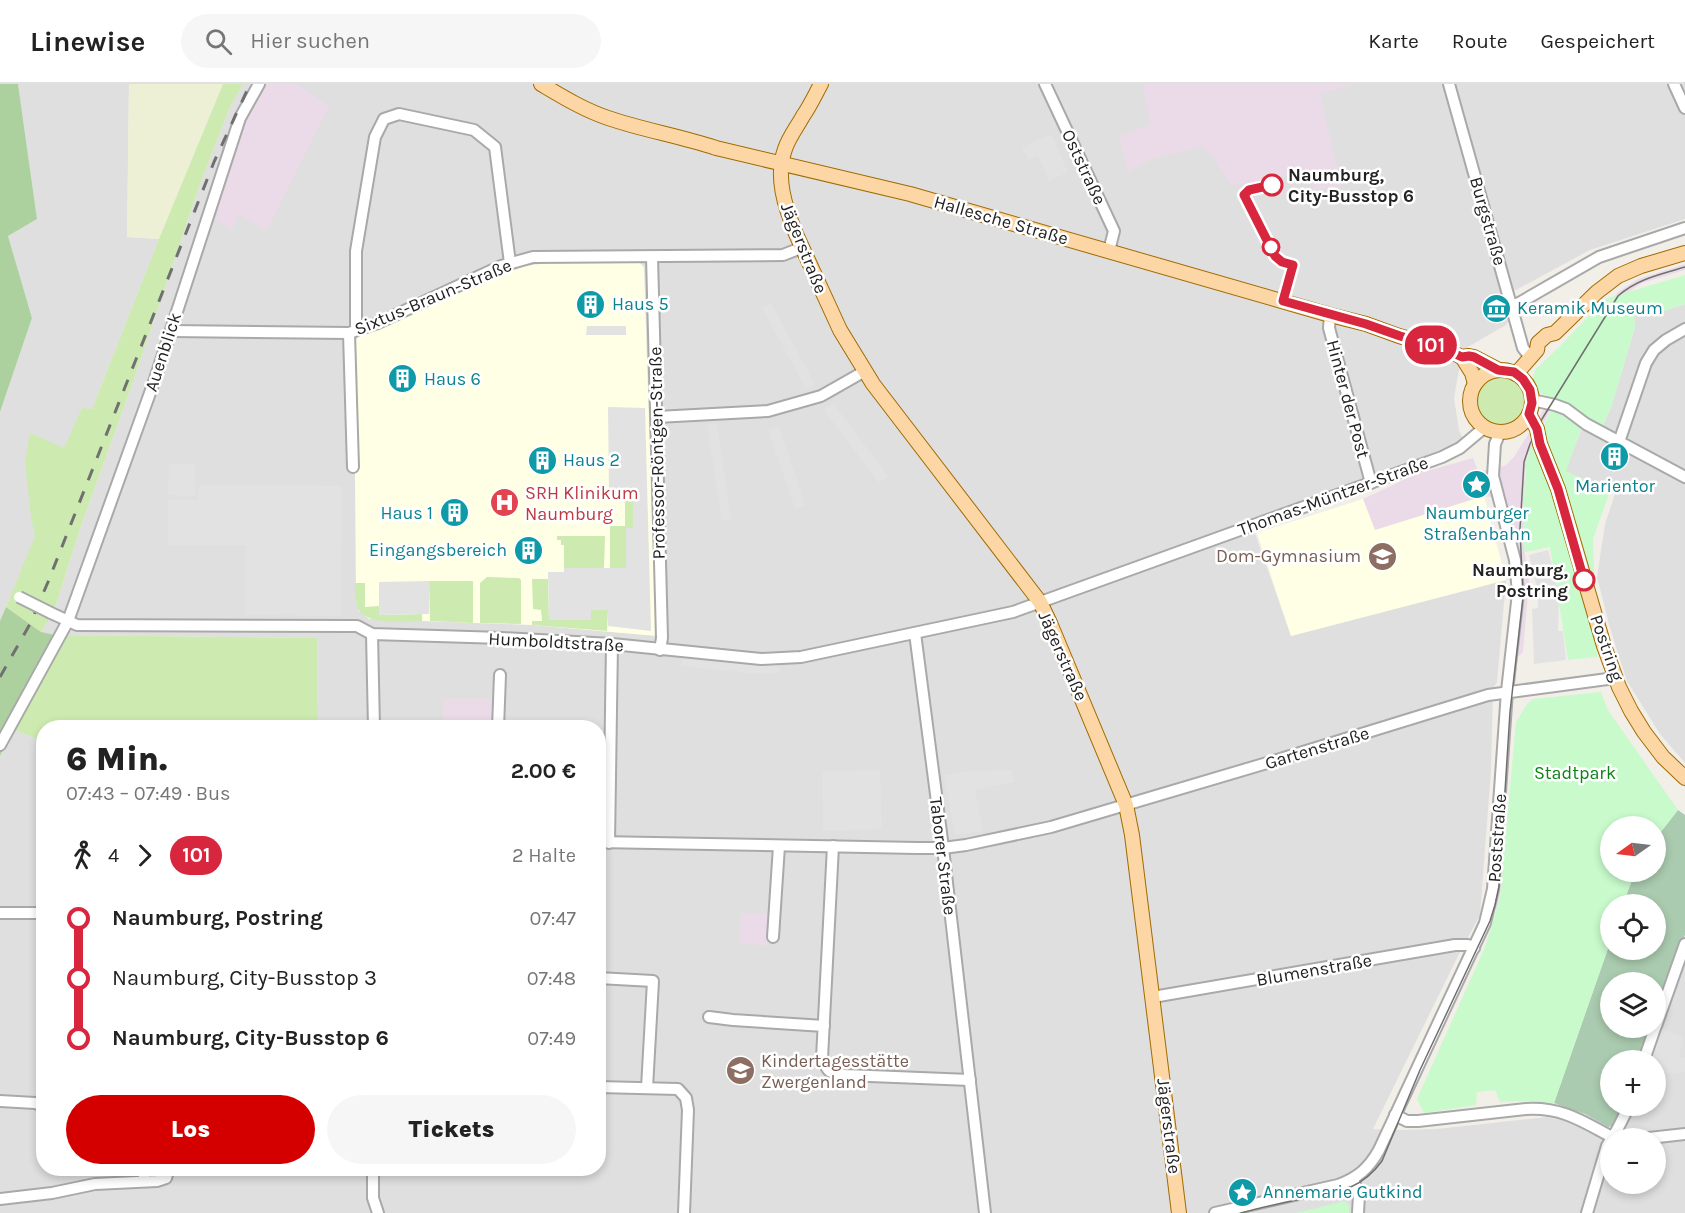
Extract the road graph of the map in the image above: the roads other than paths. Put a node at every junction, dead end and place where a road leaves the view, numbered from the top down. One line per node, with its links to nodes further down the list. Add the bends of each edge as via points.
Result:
1 (259, 84): 18 (street, Auenblick, via 240,118)
2 (541, 84): 8 (main road, Hallesche Straße, via 606,117)
3 (821, 84): 8 (main road, Jägerstraße, via 786,145)
4 (1045, 84): 11 (street, Oststraße, via 1114,231)
5 (1449, 84): 15 (street, Burgstraße)
6 (1674, 84): 7 (street)
7 (1685, 108)
8 (782, 165): 10 (main road, Jägerstraße, via 783,193); 11 (main road, Hallesche Straße, via 910,194)
9 (1685, 228): 15 (street, via 1599,257)
10 (801, 248): 13 (street, Sixtus-Braun-Straße, via 783,255); 23 (main road, Jägerstraße, via 840,330)
11 (1109, 251): 16 (main road, Hallesche Straße)
12 (1685, 253): 20 (main road, via 1618,276 1555,333 1538,343)
13 (652, 257): 14 (street, Sixtus-Braun-Straße, via 532,257); 27 (street, Professor-Röntgen-Straße)
14 (510, 263): 19 (street, Sixtus-Braun-Straße); 19 (street, via 495,147 474,130 399,114 384,119 375,137 356,251)
15 (1511, 306): 20 (street, Burgstraße, via 1523,348)
16 (1330, 315): 21 (main road, Hallesche Straße); 35 (street, Hinter der Post, via 1329,328)
17 (1685, 329): 31 (street, via 1654,350 1646,363)
18 (171, 331): 19 (street, Sixtus-Braun-Straße); 38 (street, Auenblick)
19 (352, 332): 33 (street)
20 (1534, 353): 24 (main road)
21 (1462, 357): 22 (main road, Hallesche Straße, via 1474,357); 25 (main road)
22 (1498, 370): 24 (main road); 25 (main road, via 1486,373)
23 (865, 371): 27 (street, via 821,396 768,411); 37 (main road, Jägerstraße)
24 (1516, 374): 26 (main road, via 1531,392)
25 (1475, 384): 28 (main road, via 1470,406 1476,420)
26 (1530, 407): 29 (main road, via 1523,422); 31 (street, via 1563,408); 32 (main road, Postring)
27 (657, 417): 42 (street, Professor-Röntgen-Straße)
28 (1485, 427): 30 (main road); 35 (street, Thomas-Müntzer-Straße, via 1454,452)
29 (1515, 428): 30 (main road); 32 (main road, via 1527,432)
30 (1500, 432): 45 (street, Poststraße, via 1492,472 1517,579)
31 (1619, 442): 34 (street)
32 (1540, 444): 44 (main road, Postring, via 1558,489)
33 (353, 467)
34 (1685, 477)
35 (1371, 483): 37 (street, Thomas-Müntzer-Straße)
36 (19, 597): 38 (street, bridge)
37 (1040, 602): 39 (street, Humboldtstraße, via 1013,612); 53 (main road, Jägerstraße)
38 (68, 621): 40 (street, Humboldtstraße, via 76,625 357,626); 50 (street, Auenblick)
39 (915, 633): 42 (street, Humboldtstraße, via 789,659); 58 (street, Taborer Straße)
40 (372, 634): 41 (street, Humboldtstraße); 46 (street)
41 (612, 644): 42 (street, Humboldtstraße); 49 (street)
42 (660, 650)
43 (500, 675): 47 (street)
44 (1615, 678): 45 (street, Gartenstraße); 51 (main road, Postring, via 1641,727)
45 (1508, 691): 53 (street, Gartenstraße); 63 (street, Poststraße, via 1493,889)
46 (374, 720)
47 (498, 720)
48 (606, 739): 49 (street)
49 (610, 739): 54 (street)
50 (0, 745)
51 (1681, 775): 52 (main road, Postring)
52 (1685, 784)
53 (1126, 805): 58 (street, Gartenstraße, via 1042,830); 65 (main road, Jägerstraße)
54 (606, 808)
55 (606, 842): 56 (street, Gartenstraße)
56 (778, 846): 57 (street, Gartenstraße); 61 (street)
57 (833, 846): 58 (street, Gartenstraße); 68 (street)
58 (943, 848): 69 (street, Taborer Straße)
59 (0, 913): 60 (street)
60 (36, 913)
61 (773, 937)
62 (1685, 944): 66 (street)
63 (1474, 948): 65 (street, Blumenstraße, via 1455,945); 74 (street, Poststraße)
64 (606, 978): 71 (street, via 653,981)
65 (1153, 997): 88 (main road, Jägerstraße)
66 (1666, 998)
67 (709, 1017): 68 (street)
68 (824, 1026): 69 (street, via 822,1058 831,1073)
69 (970, 1080): 87 (street, Taborer Straße)
70 (606, 1087): 71 (street)
71 (647, 1088): 86 (street, via 678,1089 686,1098)
72 (0, 1101): 73 (street)
73 (36, 1103)
74 (1395, 1115): 75 (street, via 1411,1121 1544,1109 1574,1116); 82 (street, Poststraße, via 1372,1163)
75 (1600, 1131)
76 (1685, 1134): 77 (street)
77 (1666, 1136)
78 (1600, 1169): 91 (street)
79 (144, 1176): 83 (street)
80 (167, 1176): 83 (street)
81 (373, 1176): 85 (street)
82 (1353, 1179): 89 (street); 90 (street, via 1359,1195)
83 (144, 1181): 84 (street, via 94,1184)
84 (0, 1199)
85 (378, 1213)
86 (684, 1213)
87 (985, 1213)
88 (1179, 1213)
89 (1215, 1213)
90 (1358, 1213)
91 (1587, 1213)

